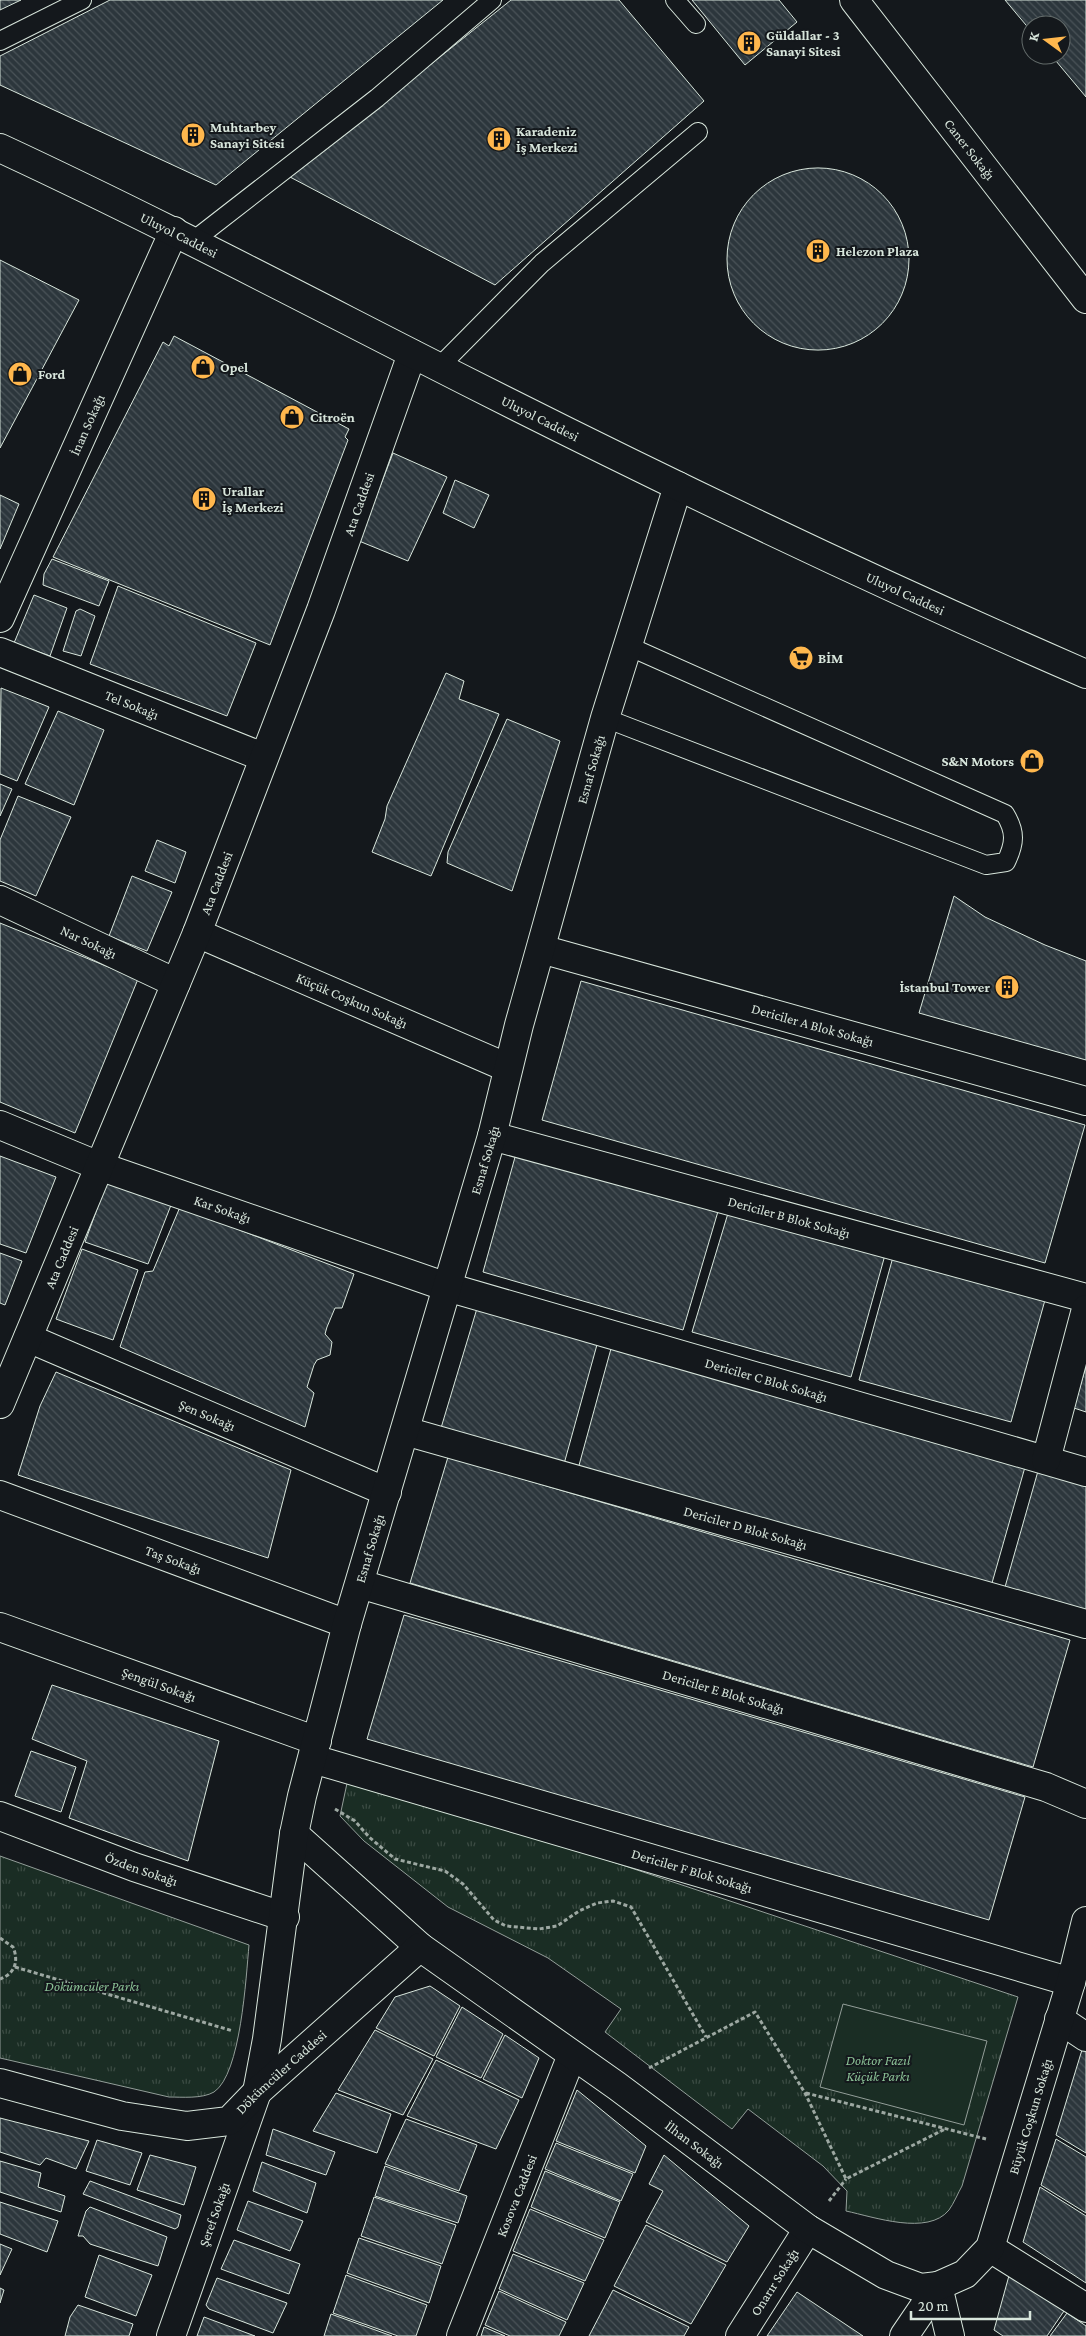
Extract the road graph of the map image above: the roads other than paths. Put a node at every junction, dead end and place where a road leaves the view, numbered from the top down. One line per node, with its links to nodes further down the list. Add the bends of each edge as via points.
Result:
1 (82, 0): 6 (lane)
2 (492, 0): 9 (lane, via 377,98)
3 (675, 0): 5 (lane)
4 (854, 0): 10 (street, Caner Sokağı)
5 (696, 24)
6 (0, 41)
7 (698, 132): 12 (lane, via 542,263)
8 (0, 148): 9 (street, Uluyol Caddesi)
9 (183, 236): 11 (street, Uluyol Caddesi); 14 (street, İnan Sokağı)
10 (1086, 299)
11 (412, 354): 12 (street, Uluyol Caddesi); 19 (street, Ata Caddesi, via 321,610)
12 (439, 367): 13 (street, Uluyol Caddesi)
13 (678, 486): 15 (street, Esnaf Sokağı); 17 (street, Uluyol Caddesi, via 836,563)
14 (0, 618)
15 (628, 646): 18 (street, Esnaf Sokağı); 18 (lane, via 1005,814 1013,827 1014,845 1006,862 986,865)
16 (0, 652): 19 (street, Tel Sokağı)
17 (1086, 674)
18 (605, 718): 22 (street, Esnaf Sokağı)
19 (264, 757): 21 (street, Ata Caddesi)
20 (0, 900): 23 (street, Nar Sokağı)
21 (196, 933): 23 (street, Ata Caddesi); 24 (street, Küçük Coşkun Sokağı)
22 (541, 949): 24 (street, Esnaf Sokağı); 25 (street, Dericiler A Blok Sokağı)
23 (176, 983): 28 (street, Ata Caddesi)
24 (508, 1068): 27 (street, Esnaf Sokağı)
25 (1086, 1101)
26 (0, 1125): 28 (street, Kar Sokağı)
27 (492, 1136): 29 (street, Esnaf Sokağı); 30 (street, Dericiler B Blok Sokağı)
28 (99, 1166): 29 (street, Kar Sokağı); 32 (street, Ata Caddesi)
29 (446, 1287): 35 (street, Esnaf Sokağı); 36 (street, Dericiler C Blok Sokağı)
30 (1086, 1298)
31 (1086, 1309): 36 (street)
32 (28, 1338): 33 (street, Ata Caddesi); 38 (street, Şen Sokağı)
33 (7, 1368): 34 (street, Ata Caddesi)
34 (0, 1404)
35 (404, 1431): 38 (street, Esnaf Sokağı); 42 (street, Dericiler D Blok Sokağı)
36 (1046, 1460): 37 (street, Dericiler C Blok Sokağı)
37 (1086, 1472)
38 (387, 1492): 40 (street, Esnaf Sokağı)
39 (0, 1495): 41 (street, Taş Sokağı)
40 (360, 1584): 41 (street, Esnaf Sokağı); 45 (street, Dericiler E Blok Sokağı, via 1046,1787)
41 (347, 1624): 44 (street, Esnaf Sokağı)
42 (1086, 1624)
43 (0, 1628): 44 (street, Şengül Sokağı)
44 (315, 1750): 47 (street, Esnaf Sokağı); 51 (street, Dericiler F Blok Sokağı)
45 (1086, 1804)
46 (0, 1816): 48 (street, Özden Sokağı, via 134,1867)
47 (294, 1834): 48 (street, Esnaf Sokağı); 50 (street, İlhan Sokağı)
48 (285, 1917): 56 (street, Şeref Sokağı)
49 (1086, 1921): 51 (street, Büyük Coşkun Sokağı)
50 (420, 1947): 54 (street, İlhan Sokağı); 56 (street, Dökümcüler Caddesi)
51 (1072, 1982): 52 (street, Büyük Coşkun Sokağı)
52 (1059, 2019): 53 (street); 58 (street, Büyük Coşkun Sokağı)
53 (1086, 2037)
54 (572, 2055): 57 (street, İlhan Sokağı); 62 (street, Kosova Caddesi)
55 (0, 2083): 56 (street, Dökümcüler Caddesi, via 122,2116 187,2126 229,2121)
56 (257, 2092): 61 (street, Şeref Sokağı)
57 (808, 2229): 59 (street, İlhan Sokağı, via 886,2275 921,2288); 63 (street, Onarır Sokağı)
58 (990, 2248): 59 (street, Büyük Coşkun Sokağı, via 965,2274); 60 (street)
59 (938, 2286): 64 (street); 65 (street)
60 (1086, 2308)
61 (171, 2336)
62 (461, 2336)
63 (740, 2336)
64 (904, 2336)
65 (950, 2336)

